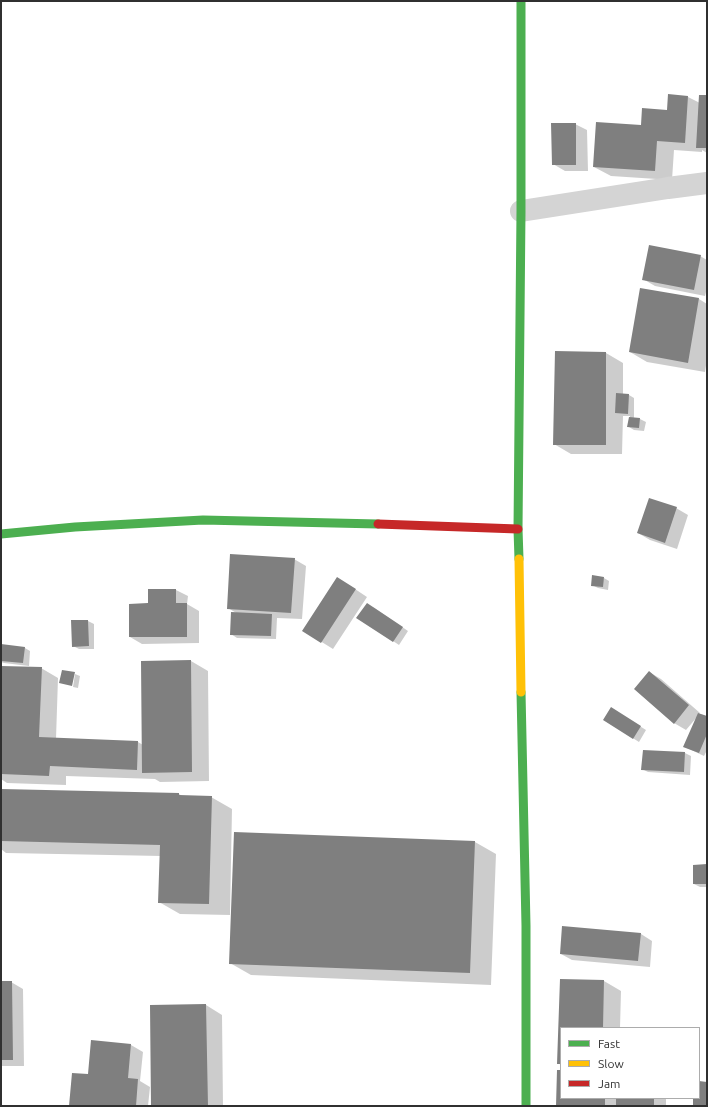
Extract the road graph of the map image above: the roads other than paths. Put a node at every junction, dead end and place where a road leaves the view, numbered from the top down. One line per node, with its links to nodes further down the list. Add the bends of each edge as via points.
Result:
1 (521, 1): 3 (street)
2 (707, 183): 3 (street)
3 (521, 211): 4 (street)
4 (518, 529): 5 (street, via 203,520); 6 (street, via 526,918)
5 (1, 534)
6 (526, 1106)

